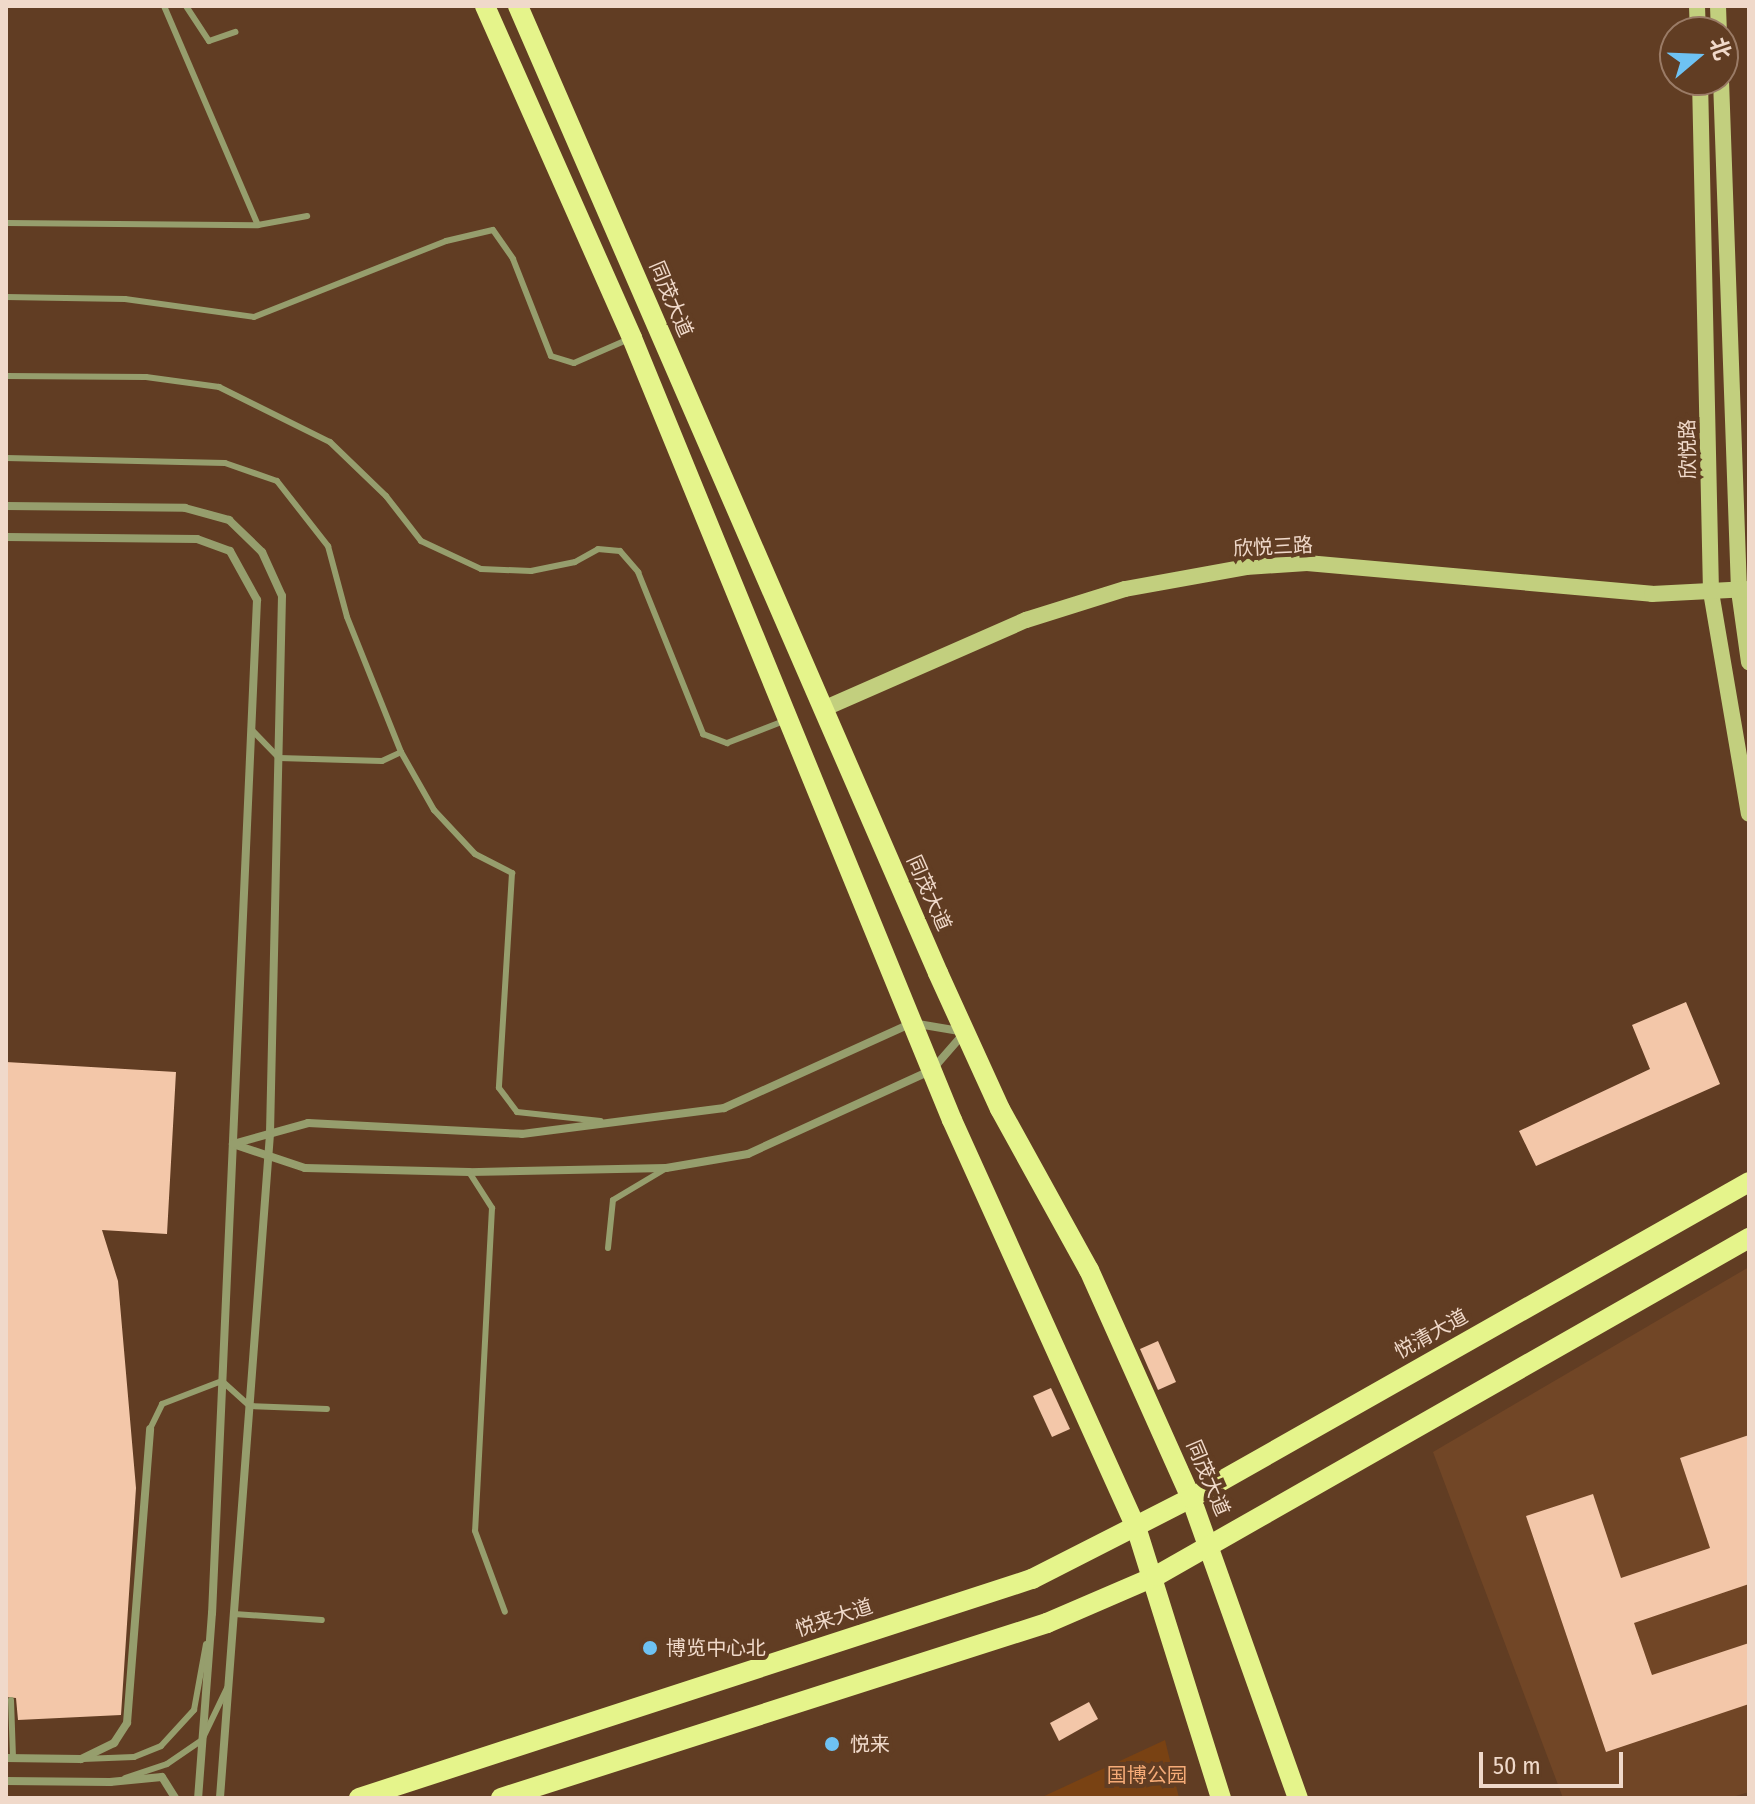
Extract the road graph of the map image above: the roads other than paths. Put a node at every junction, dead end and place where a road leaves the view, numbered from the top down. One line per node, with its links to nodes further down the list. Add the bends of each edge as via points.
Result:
1 (164, 6): 10 (lane)
2 (186, 6): 5 (lane, via 209,41)
3 (485, 6): 12 (main road)
4 (518, 6): 20 (main road, 同茂大道)
5 (235, 32)
6 (1700, 96): 18 (main road, 欣悦路)
7 (1722, 96): 17 (main road)
8 (307, 216): 10 (lane)
9 (6, 223): 10 (lane)
10 (258, 225)
11 (6, 297): 12 (lane, via 125,299 254,317 446,241 493,230 513,259 551,356 574,363)
12 (632, 338): 21 (main road)
13 (6, 376): 21 (lane, via 146,377 219,387 330,442 386,496 421,541 481,569 531,571 575,562 598,549 620,551 638,572 703,734 727,743)
14 (6, 458): 23 (lane, via 225,463 277,481 328,546 347,617)
15 (6, 506): 24 (street, via 185,508 229,520 262,552 282,596)
16 (6, 537): 22 (street, via 197,539 230,551 257,600)
17 (1744, 590): 18 (main road, 欣悦三路); 19 (main road)
18 (1711, 592): 20 (main road, 欣悦三路, via 1603,592 1307,563 1206,572 1125,589 1026,620); 25 (main road, 欣悦路)
19 (1749, 662)
20 (823, 709): 27 (main road, 同茂大道)
21 (788, 719): 26 (main road)
22 (251, 729): 24 (lane); 31 (street)
23 (401, 752): 24 (lane, via 382,761); 29 (lane, via 434,810 475,854 512,873 499,1088 517,1112)
24 (279, 758): 30 (street)
25 (1749, 814)
26 (912, 1023): 27 (street); 28 (main road); 29 (street, via 724,1108)
27 (965, 1032): 28 (street); 44 (main road, 同茂大道, via 1000,1109 1089,1270)
28 (932, 1070): 33 (street, via 748,1154); 45 (main road)
29 (620, 1123): 30 (street, via 522,1134 308,1123)
30 (270, 1134): 31 (street); 32 (street)
31 (233, 1144): 32 (street); 40 (street)
32 (265, 1154): 34 (street, via 305,1168); 41 (street)
33 (666, 1168): 34 (street); 37 (lane, via 613,1200)
34 (469, 1172): 48 (lane, via 492,1208 475,1531)
35 (1749, 1182): 44 (main road, 悦清大道)
36 (1749, 1238): 39 (main road)
37 (608, 1248)
38 (1749, 1251): 39 (main road)
39 (1673, 1281): 46 (main road)
40 (222, 1381): 41 (lane); 43 (lane, via 162,1404); 49 (street)
41 (250, 1406): 42 (lane); 50 (street)
42 (327, 1409)
43 (150, 1429): 56 (street, via 127,1723 114,1743)
44 (1191, 1498): 45 (main road, 悦清大道); 46 (main road, 同茂大道)
45 (1136, 1527): 47 (main road); 62 (main road, 悦来大道, via 1032,1579)
46 (1210, 1545): 47 (main road); 65 (main road, 同茂大道)
47 (1156, 1576): 63 (main road, via 1047,1623); 64 (main road)
48 (505, 1612)
49 (212, 1613): 54 (street); 56 (lane, via 194,1710 161,1746 134,1757)
50 (234, 1614): 51 (lane); 52 (street)
51 (322, 1620)
52 (229, 1685): 54 (lane); 61 (street)
53 (11, 1700): 55 (lane)
54 (202, 1740): 58 (lane, via 167,1764); 60 (street)
55 (9, 1758): 56 (street)
56 (81, 1759)
57 (6, 1781): 58 (street)
58 (110, 1782): 59 (street, via 162,1777)
59 (175, 1798)
60 (198, 1798)
61 (220, 1798)
62 (359, 1798)
63 (501, 1798)
64 (1221, 1798)
65 (1298, 1798)

